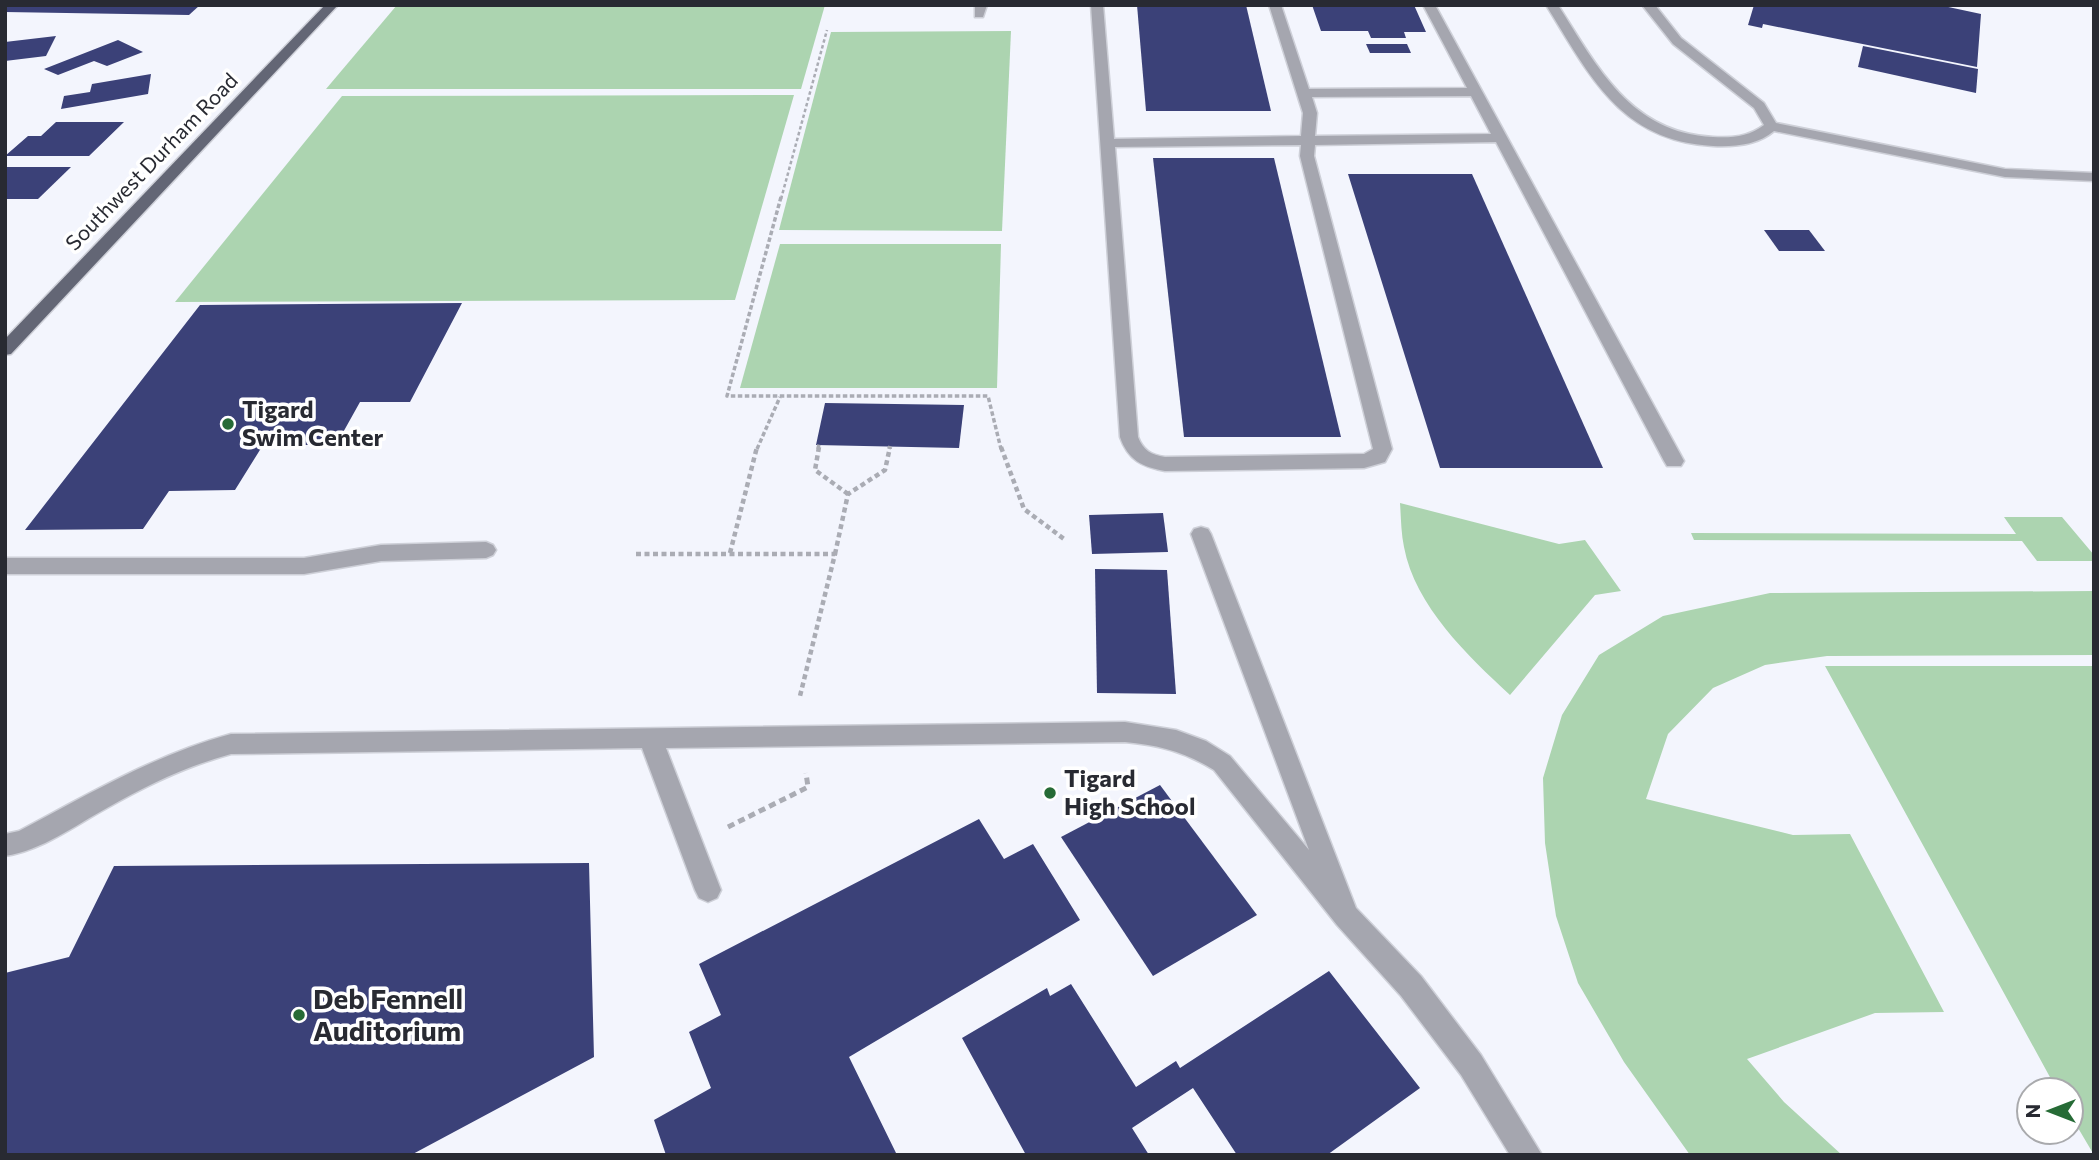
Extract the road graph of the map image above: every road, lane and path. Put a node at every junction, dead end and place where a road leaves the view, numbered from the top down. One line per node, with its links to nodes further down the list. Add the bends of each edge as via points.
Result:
1 (332, 5): 15 (main road, Southwest Durham Road)
2 (1097, 5): 13 (lane)
3 (1275, 5): 9 (lane)
4 (1429, 5): 8 (lane)
5 (1552, 5): 10 (lane, via 1614,97 1653,129 1676,139 1707,143 1740,141 1764,134)
6 (1647, 5): 10 (lane, via 1677,41 1759,106)
7 (827, 30): 16 (path, via 727,396)
8 (1476, 92): 9 (lane); 11 (lane)
9 (1303, 93): 12 (lane, via 1310,113)
10 (1771, 126): 14 (lane, via 2005,173)
11 (1500, 138): 12 (lane); 19 (lane)
12 (1308, 141): 13 (lane); 13 (lane, via 1307,156 1383,449 1378,457 1364,461 1165,464 1144,461 1133,450)
13 (1107, 143)
14 (2094, 177)
15 (5, 350)
16 (780, 396): 22 (path, via 988,396 1004,458 1024,509); 24 (path, via 759,440)
17 (819, 444): 20 (path, via 815,470)
18 (890, 446): 20 (path, via 886,470)
19 (1674, 461)
20 (848, 494): 26 (path)
21 (1201, 534): 33 (lane)
22 (1064, 539)
23 (486, 550): 27 (lane, via 381,553 304,566)
24 (730, 553): 25 (path); 26 (path)
25 (636, 554)
26 (835, 554): 28 (path, via 796,714)
27 (5, 566)
28 (799, 736): 29 (lane); 31 (path, via 808,787); 33 (lane, via 1125,732 1197,746 1222,763)
29 (650, 738): 30 (lane, via 230,744 165,765 23,842); 31 (lane)
30 (5, 845)
31 (691, 846): 32 (lane)
32 (708, 890)
33 (1346, 916): 34 (lane, via 1410,986 1471,1065)
34 (1527, 1155)

